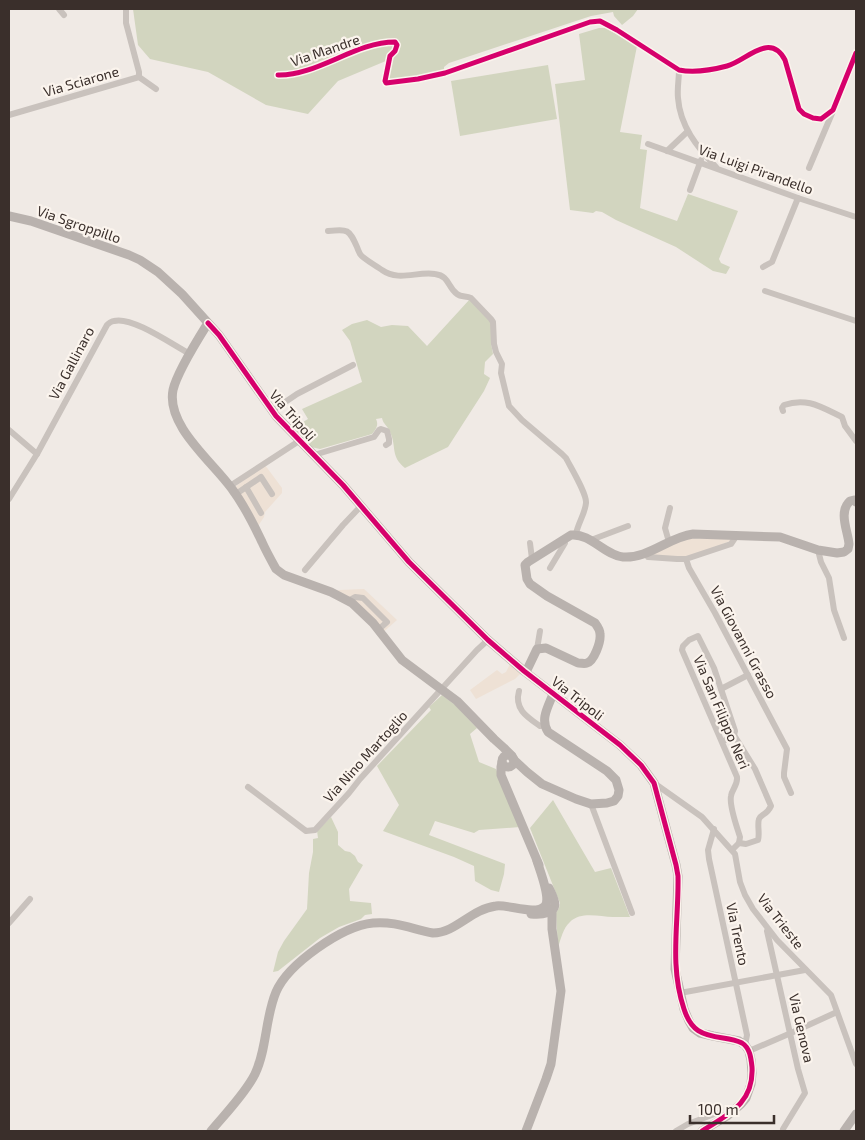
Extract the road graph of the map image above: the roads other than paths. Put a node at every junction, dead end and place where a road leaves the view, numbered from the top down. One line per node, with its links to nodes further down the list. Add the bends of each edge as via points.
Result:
1 (58, 9): 3 (street)
2 (126, 9): 7 (street, via 126,23)
3 (64, 15)
4 (856, 53): 9 (street)
5 (679, 70): 6 (street, Via Mandre, via 634,39 600,21 418,79 386,83 390,56 397,45 395,42 382,43 318,66); 9 (street, via 729,66 759,49 772,48 785,60 799,109 804,114 821,119); 11 (street, via 678,98)
6 (278, 75)
7 (139, 77): 8 (street, Via Sciarone); 10 (street, Via Sciarone)
8 (156, 89)
9 (834, 110): 16 (street)
10 (9, 115)
11 (688, 132): 13 (street); 14 (street)
12 (648, 144): 13 (street, Via Luigi Pirandello)
13 (667, 151): 15 (street, Via Luigi Pirandello)
14 (704, 155): 15 (street); 17 (street)
15 (700, 163): 17 (street, Via Luigi Pirandello); 18 (street)
16 (809, 168)
17 (718, 169): 19 (street, Via Luigi Pirandello)
18 (690, 190)
19 (798, 198): 21 (street, Via Luigi Pirandello); 24 (street, via 772,262)
20 (9, 216): 23 (street, Via Sgroppillo)
21 (856, 217)
22 (328, 231): 47 (street, via 347,231 360,256 387,273 441,275 456,294 471,298 491,319 509,406 566,458 585,496 586,505)
23 (140, 260): 27 (street, Via Tripoli, via 182,294)
24 (764, 267)
25 (765, 291): 26 (street)
26 (856, 321)
27 (208, 323): 28 (street); 30 (street, Via Tripoli)
28 (190, 354): 36 (street, Via Gallinaro, via 137,324 113,321 107,325); 39 (street, via 173,391 172,404 186,434)
29 (353, 365): 30 (street)
30 (272, 410): 33 (street, Via Tripoli)
31 (783, 411): 34 (street, via 784,405 798,402 818,405 842,417)
32 (9, 430): 36 (street)
33 (300, 440): 37 (street, Via Tripoli); 39 (street)
34 (856, 442)
35 (386, 445): 37 (street, via 389,443 387,431 381,428 374,437)
36 (37, 454): 41 (street, Via Gallinaro)
37 (314, 455): 43 (street, Via Tripoli)
38 (246, 487): 39 (street); 40 (street, via 261,477); 45 (street)
39 (233, 490): 66 (street, via 276,569 348,601 363,613 402,660)
40 (272, 494)
41 (9, 499)
42 (856, 502): 53 (street, via 850,501 844,508 848,549 838,553)
43 (361, 506): 58 (street); 61 (street, Via Tripoli, via 409,562)
44 (670, 508): 51 (street, via 665,528)
45 (261, 513)
46 (628, 526): 50 (street)
47 (576, 534): 49 (street); 50 (street)
48 (737, 535): 51 (street, via 693,534); 53 (street, via 780,537); 55 (street, via 731,544)
49 (563, 539): 56 (street); 57 (street, via 565,543)
50 (591, 540): 51 (street, via 622,557 638,555)
51 (669, 542)
52 (530, 543): 56 (street)
53 (818, 550): 60 (street, via 829,578 834,610)
54 (648, 557): 55 (street)
55 (686, 558): 64 (street, Via Giovanni Grasso)
56 (532, 559): 62 (street, via 525,565 530,584 595,623 601,636 592,659 584,664 546,648)
57 (550, 568)
58 (305, 570)
59 (540, 631): 62 (street)
60 (844, 638)
61 (488, 640): 63 (street, Via Tripoli); 66 (street, Via Nino Martoglio)
62 (536, 648): 63 (street)
63 (526, 672): 68 (street, Via Tripoli)
64 (748, 675): 65 (street); 75 (street, Via Giovanni Grasso, via 787,749 784,777)
65 (721, 689): 70 (street); 71 (street, Via San Filippo Neri, via 698,636 689,640 682,650)
66 (442, 690): 72 (street, via 494,739); 74 (street, Via Nino Martoglio, via 315,830 306,831)
67 (519, 691): 69 (street, via 518,704 523,713 540,726)
68 (553, 694): 69 (street, via 545,714); 73 (street, Via Tripoli, via 620,745)
69 (545, 725): 76 (street, via 548,732 616,780 619,790 614,801)
70 (734, 735): 71 (street); 78 (street, via 755,769 771,806 765,815 760,816 758,840)
71 (722, 742): 78 (street, Via San Filippo Neri, via 737,777 731,802)
72 (508, 760): 76 (street, via 542,784); 80 (street, via 501,772)
73 (654, 783): 77 (street, Via Trieste); 91 (street, Via Tripoli, via 678,876 675,969)
74 (248, 787)
75 (791, 793)
76 (591, 804): 85 (street)
77 (714, 829): 79 (street, Via Trieste); 90 (street, Via Trento, via 709,858)
78 (739, 843): 79 (street)
79 (732, 850): 87 (street, Via Trieste, via 745,895)
80 (537, 861): 81 (street); 84 (street, via 555,900 555,907)
81 (540, 872): 83 (street, via 547,896 544,906 533,910); 84 (street, via 550,897 546,912)
82 (30, 898): 86 (street)
83 (510, 906): 84 (street, via 530,914); 99 (street, via 479,911 441,933 392,923 364,925 306,956 288,972 276,993 256,1073)
84 (549, 912): 100 (street, via 561,991 551,1064)
85 (632, 913)
86 (9, 923)
87 (766, 927): 88 (street, Via Trieste); 89 (street, Via Genova)
88 (805, 970): 89 (street); 92 (street, Via Trieste, via 831,996)
89 (777, 974): 90 (street); 93 (street, Via Genova)
90 (735, 982): 91 (street); 94 (street, Via Trento)
91 (680, 993): 94 (street, Via Tripoli, via 694,1028 739,1041)
92 (837, 1012): 93 (street); 95 (street, Via Trieste)
93 (791, 1033): 94 (street); 98 (street, Via Genova, via 805,1093)
94 (747, 1048): 97 (street, via 752,1074 749,1091 741,1104)
95 (856, 1064)
96 (856, 1114): 103 (street)
97 (727, 1116): 101 (street, via 716,1113); 102 (street)
98 (783, 1129)
99 (211, 1131)
100 (526, 1131)
101 (676, 1131)
102 (702, 1131)
103 (844, 1131)

